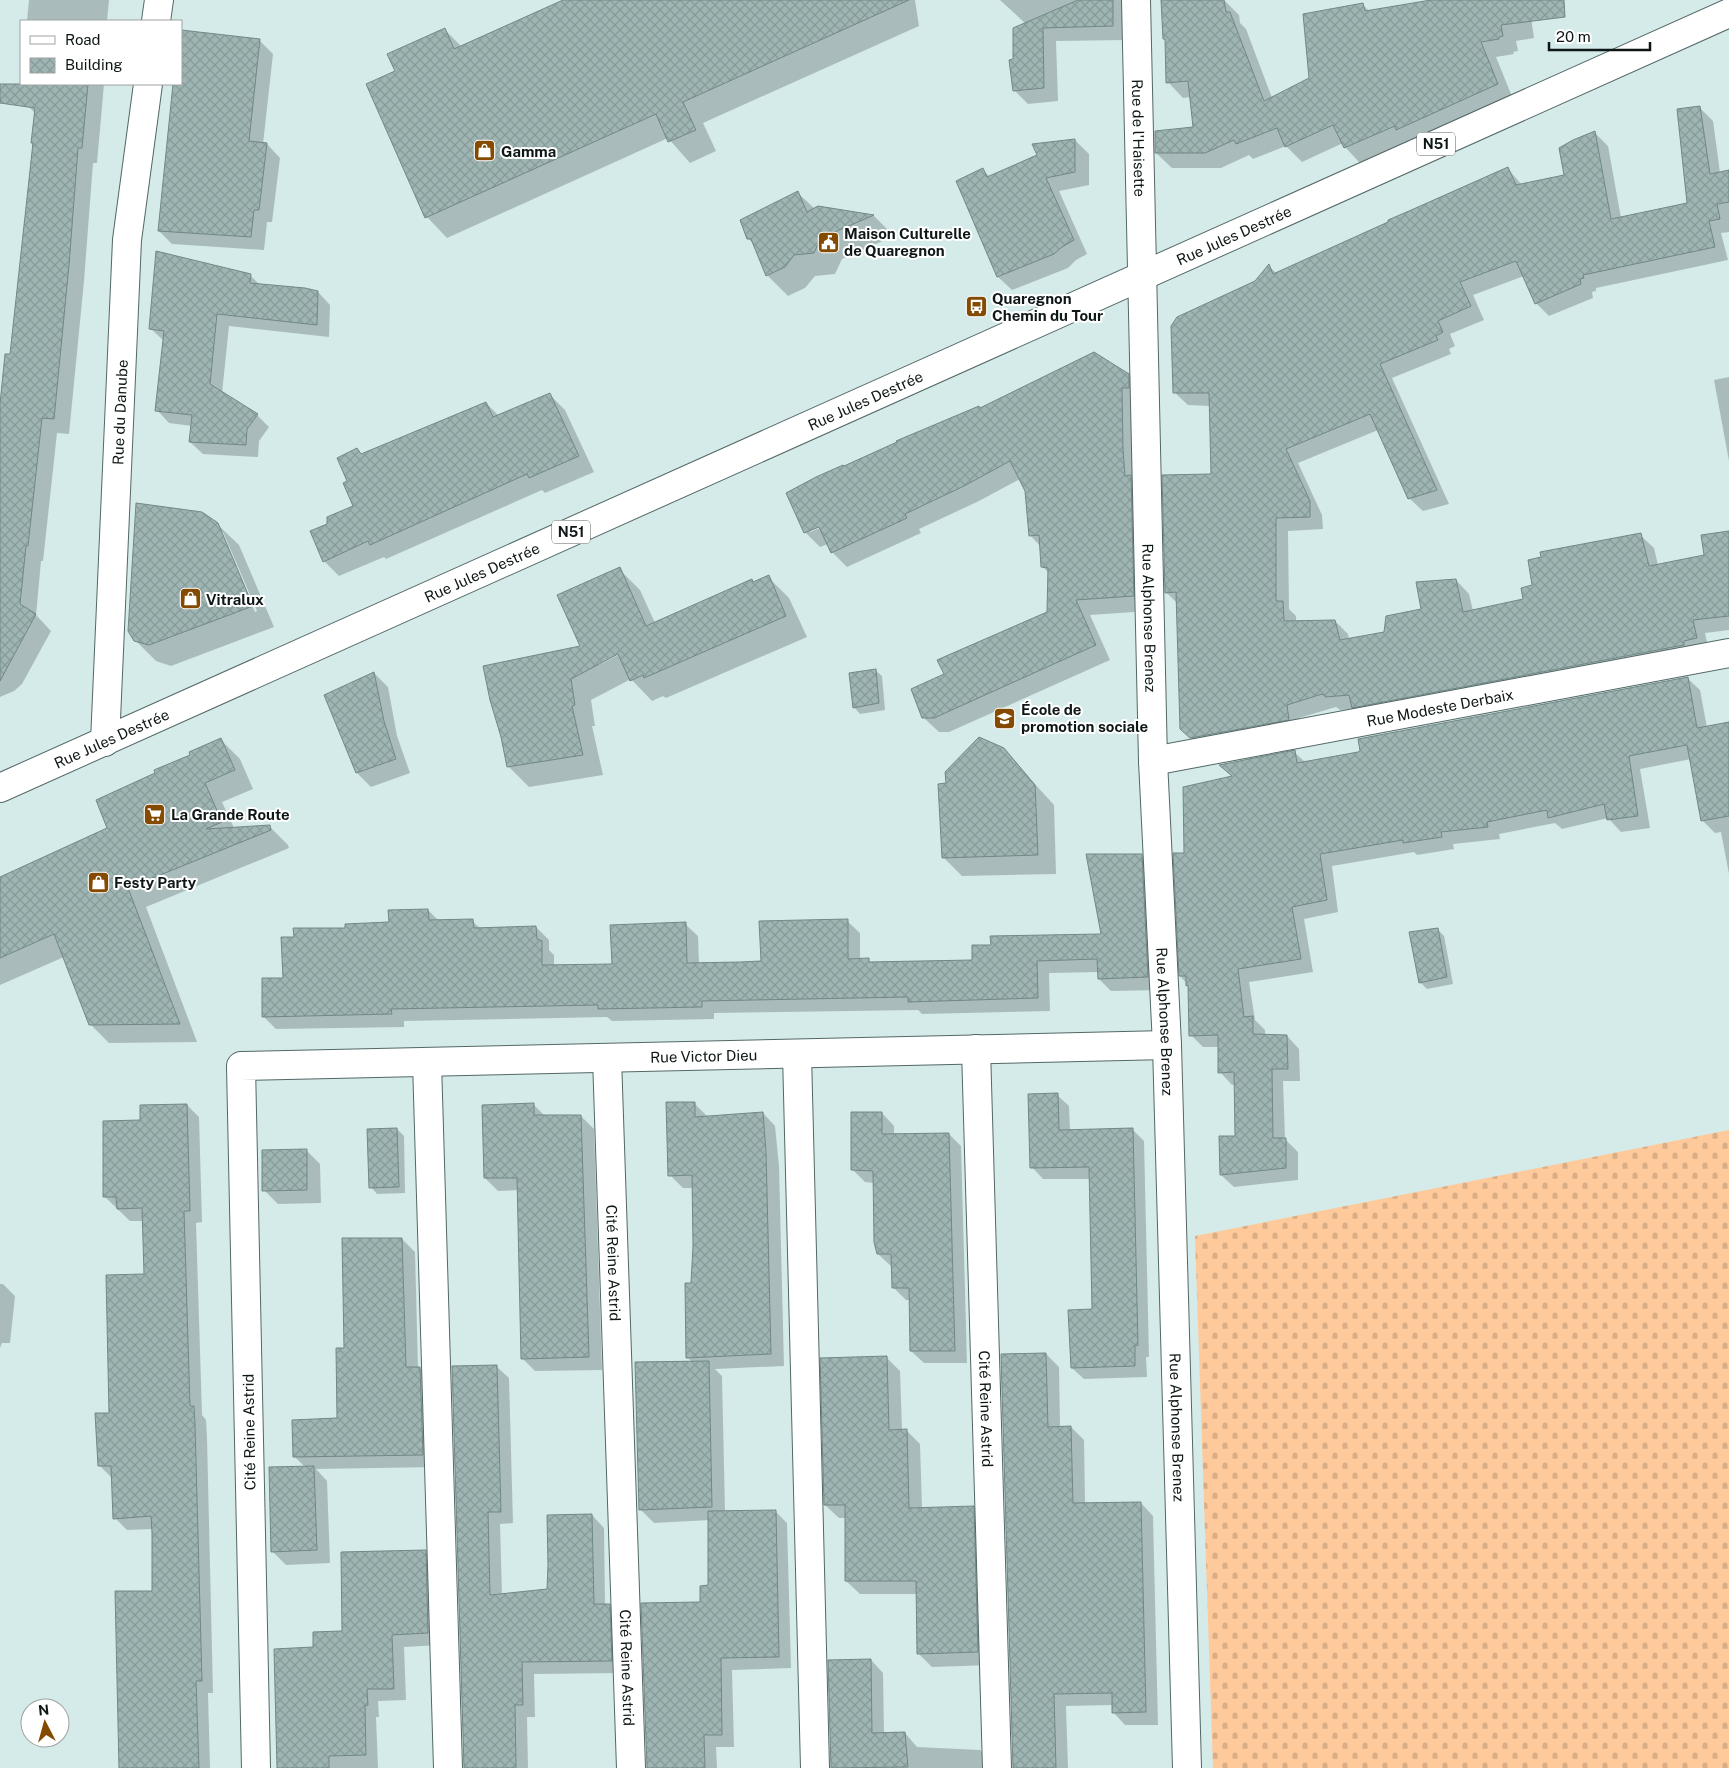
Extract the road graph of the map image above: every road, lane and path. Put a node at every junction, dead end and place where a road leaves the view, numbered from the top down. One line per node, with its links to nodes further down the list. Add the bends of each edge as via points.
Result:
1 (159, 0): 4 (street)
2 (1136, 0): 6 (street, Rue de l'Haisette)
3 (1729, 13): 6 (street, Rue Jules Destrée / N51)
4 (156, 20)
5 (148, 85): 8 (street, Rue du Danube, via 127,240)
6 (1142, 276): 8 (street, Rue Jules Destrée / N51); 9 (street, Rue Alphonse Brenez)
7 (1729, 652): 9 (street, Rue Modeste Derbaix)
8 (105, 742): 10 (street, Rue Jules Destrée / N51)
9 (1152, 761): 11 (street, Rue Alphonse Brenez)
10 (0, 788)
11 (1167, 1045): 12 (street, Rue Victor Dieu); 22 (street, Rue Alphonse Brenez)
12 (976, 1050): 13 (street, Rue Victor Dieu); 21 (street, Cité Reine Astrid)
13 (797, 1054): 14 (street, Rue Victor Dieu); 20 (street)
14 (607, 1058): 15 (street, Rue Victor Dieu); 19 (street, Cité Reine Astrid)
15 (427, 1062): 16 (street, Rue Victor Dieu); 18 (street)
16 (240, 1066): 17 (street, Cité Reine Astrid)
17 (256, 1768)
18 (448, 1768)
19 (631, 1768)
20 (815, 1768)
21 (997, 1768)
22 (1187, 1768)

